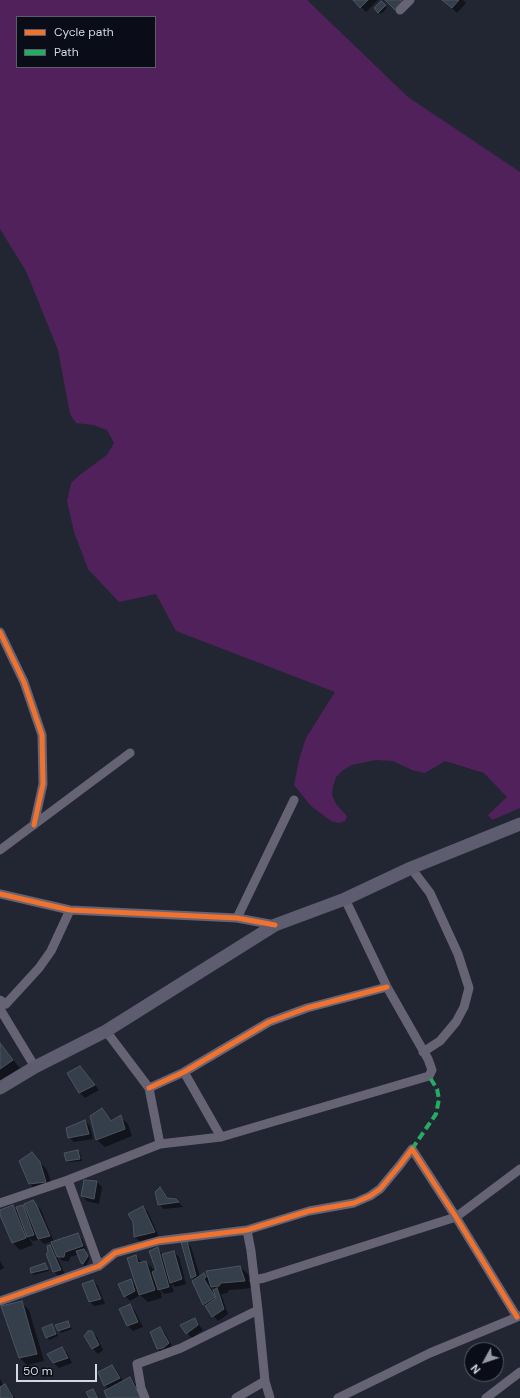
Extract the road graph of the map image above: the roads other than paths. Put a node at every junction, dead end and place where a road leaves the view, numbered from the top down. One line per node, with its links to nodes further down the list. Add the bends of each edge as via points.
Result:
1 (410, 0): 2 (street)
2 (400, 10)
3 (0, 632): 6 (street, via 24,682 42,735 43,784)
4 (130, 753): 6 (street)
5 (294, 800): 13 (street)
6 (34, 825): 8 (street)
7 (518, 825): 9 (main road)
8 (0, 850)
9 (411, 868): 11 (main road); 19 (street, via 430,893 458,954 468,988 464,1007 456,1022 440,1041)
10 (0, 894): 12 (street)
11 (345, 899): 14 (main road); 15 (street)
12 (70, 910): 13 (street); 16 (street, via 51,951 39,968 6,1004)
13 (237, 918): 14 (street)
14 (275, 925): 18 (main road)
15 (387, 987): 19 (street); 21 (street, via 307,1008 269,1022)
16 (0, 1000)
17 (0, 1009): 20 (street)
18 (106, 1031): 20 (main road); 23 (street)
19 (423, 1052): 24 (street, via 432,1070 429,1076)
20 (35, 1067): 22 (main road)
21 (184, 1072): 23 (street); 24 (street)
22 (0, 1088)
23 (150, 1088): 25 (street)
24 (221, 1137): 25 (street)
25 (160, 1144): 27 (street)
26 (518, 1170): 28 (street); 30 (street)
27 (68, 1180): 29 (street); 32 (street)
28 (520, 1180)
29 (0, 1203)
30 (456, 1217): 31 (street, via 412,1148 385,1184 370,1196 354,1203 309,1211); 33 (street); 36 (street)
31 (247, 1230): 32 (street, via 158,1241 116,1253); 33 (street)
32 (99, 1266): 34 (street)
33 (254, 1280): 35 (street)
34 (0, 1301)
35 (258, 1310): 38 (street); 39 (street, via 181,1348 137,1364)
36 (518, 1316): 42 (street, via 430,1352)
37 (520, 1372): 43 (street)
38 (265, 1381): 40 (street); 41 (street)
39 (145, 1398)
40 (236, 1398)
41 (270, 1398)
42 (338, 1398)
43 (486, 1398)

